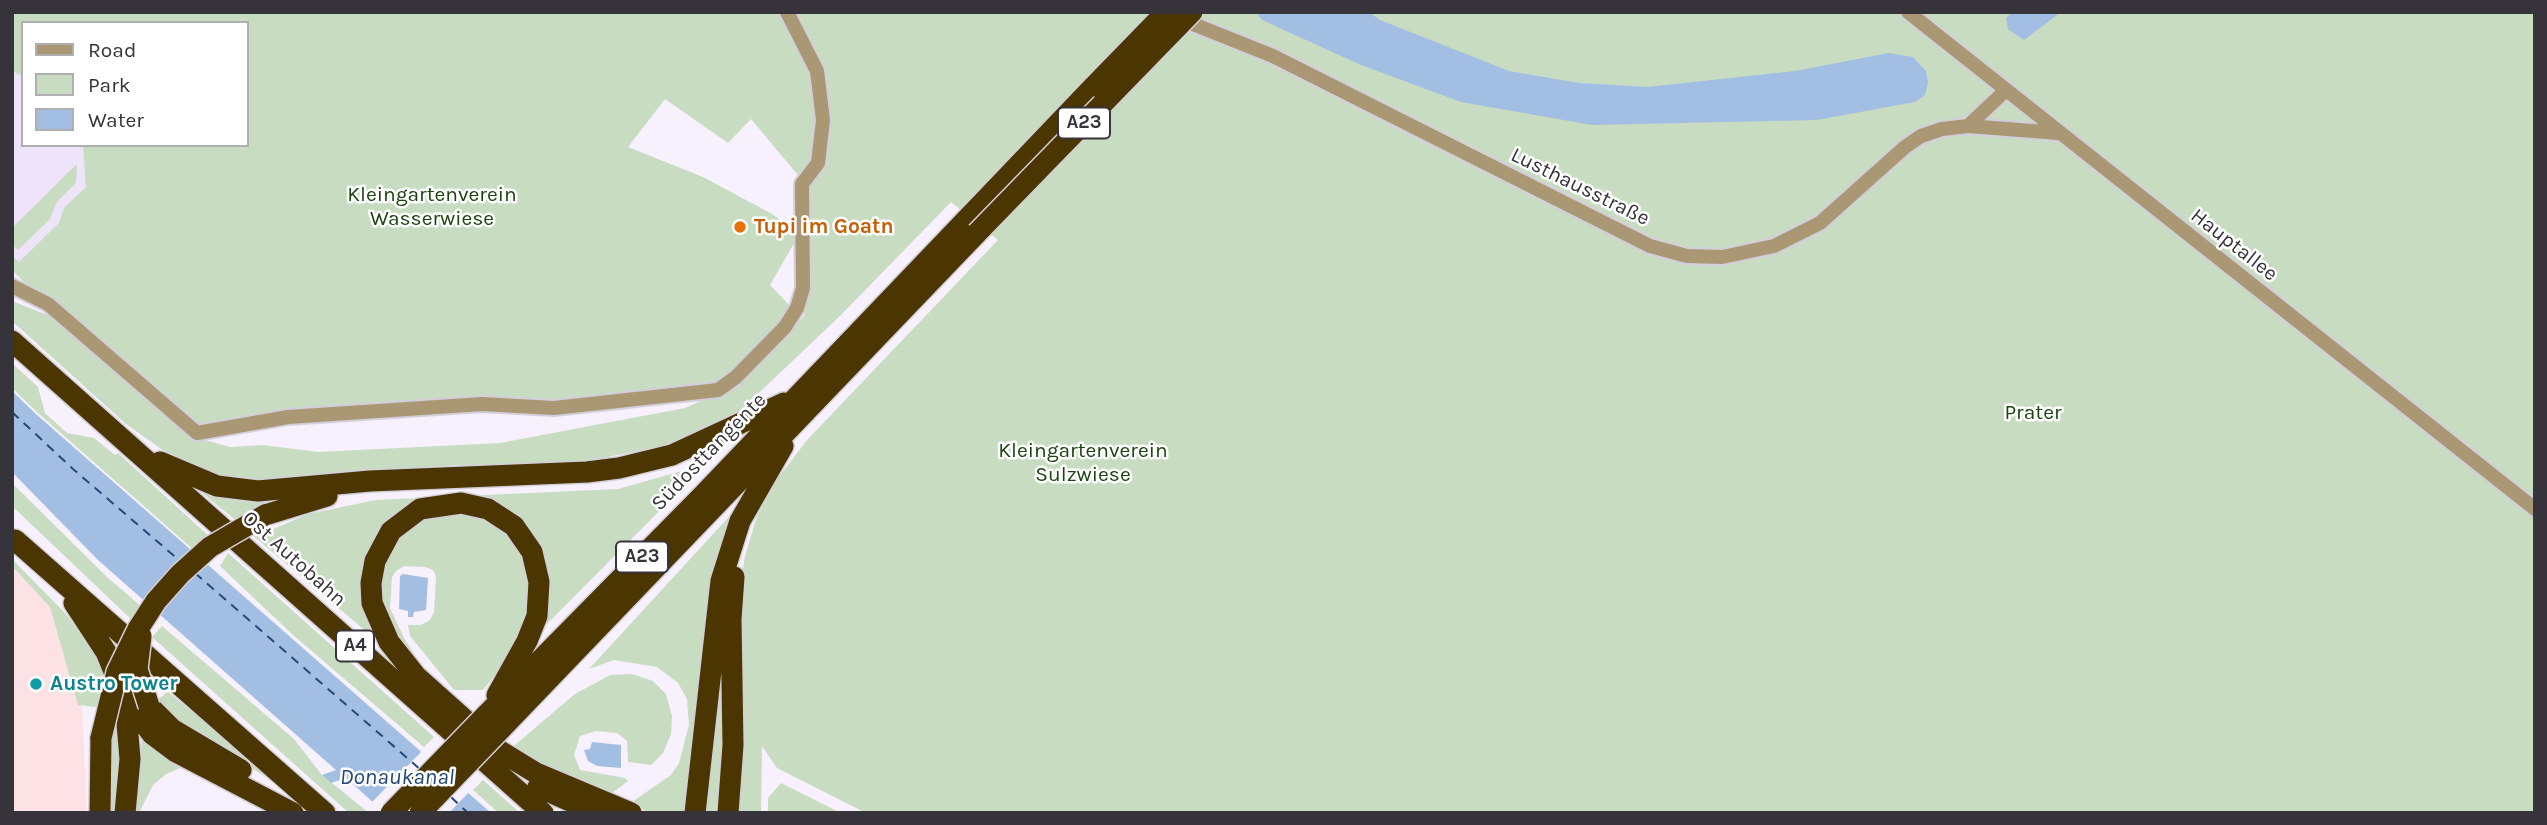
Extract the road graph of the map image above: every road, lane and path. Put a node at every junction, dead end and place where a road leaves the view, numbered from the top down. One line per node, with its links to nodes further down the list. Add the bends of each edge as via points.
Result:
1 (787, 12): 9 (street, via 810,53 822,108 818,163 802,184 803,288 791,320 718,390 554,408 482,404 288,417 213,433 193,431 48,304)
2 (1166, 12): 6 (street, Lusthausstraße, via 1273,56 1650,246 1687,256 1722,257 1774,246 1820,223 1921,136); 8 (highway, A23, bridge)
3 (1192, 12): 8 (highway, A23, bridge)
4 (1908, 12): 5 (street, Hauptallee)
5 (2006, 90): 6 (street); 7 (street, Hauptallee)
6 (1968, 126): 7 (street, Lusthausstraße)
7 (2059, 133): 15 (street, Hauptallee)
8 (970, 227): 11 (highway, Südosttangente / A23); 12 (highway, Südosttangente / A23)
9 (12, 286)
10 (12, 341): 13 (highway, Ost Autobahn / A4)
11 (795, 398): 13 (highway, via 672,455 587,472 370,481 258,491 217,486); 19 (highway, bridge, via 729,441 655,473 586,483 349,493 302,502 265,515 194,560); 21 (highway, Südosttangente / A23)
12 (798, 420): 14 (highway); 21 (highway, Südosttangente / A23)
13 (136, 450): 17 (highway, Ost Autobahn / A4)
14 (750, 506): 32 (highway, via 733,541 718,598); 33 (highway, via 733,587)
15 (2535, 509)
16 (15, 540): 18 (highway)
17 (242, 545): 29 (highway, Ost Autobahn / A4); 30 (highway, via 260,549 518,773 553,796)
18 (69, 588): 20 (highway, via 77,610 106,652); 26 (highway)
19 (145, 617): 22 (highway, bridge, via 117,672 101,738); 25 (highway, bridge, via 137,669 149,706 172,729)
20 (125, 698): 23 (highway, via 130,759); 24 (highway, via 163,744)
21 (494, 722): 27 (highway, A23, bridge); 28 (highway, A23, bridge); 31 (highway, via 533,628 540,593 535,561 522,534 498,514 471,504 428,506 391,531 375,561 372,604 389,642 416,676 500,751 536,773)
22 (100, 813)
23 (125, 813)
24 (293, 813)
25 (307, 813)
26 (325, 813)
27 (391, 813)
28 (420, 813)
29 (543, 813)
30 (597, 813)
31 (631, 813)
32 (695, 813)
33 (728, 813)

